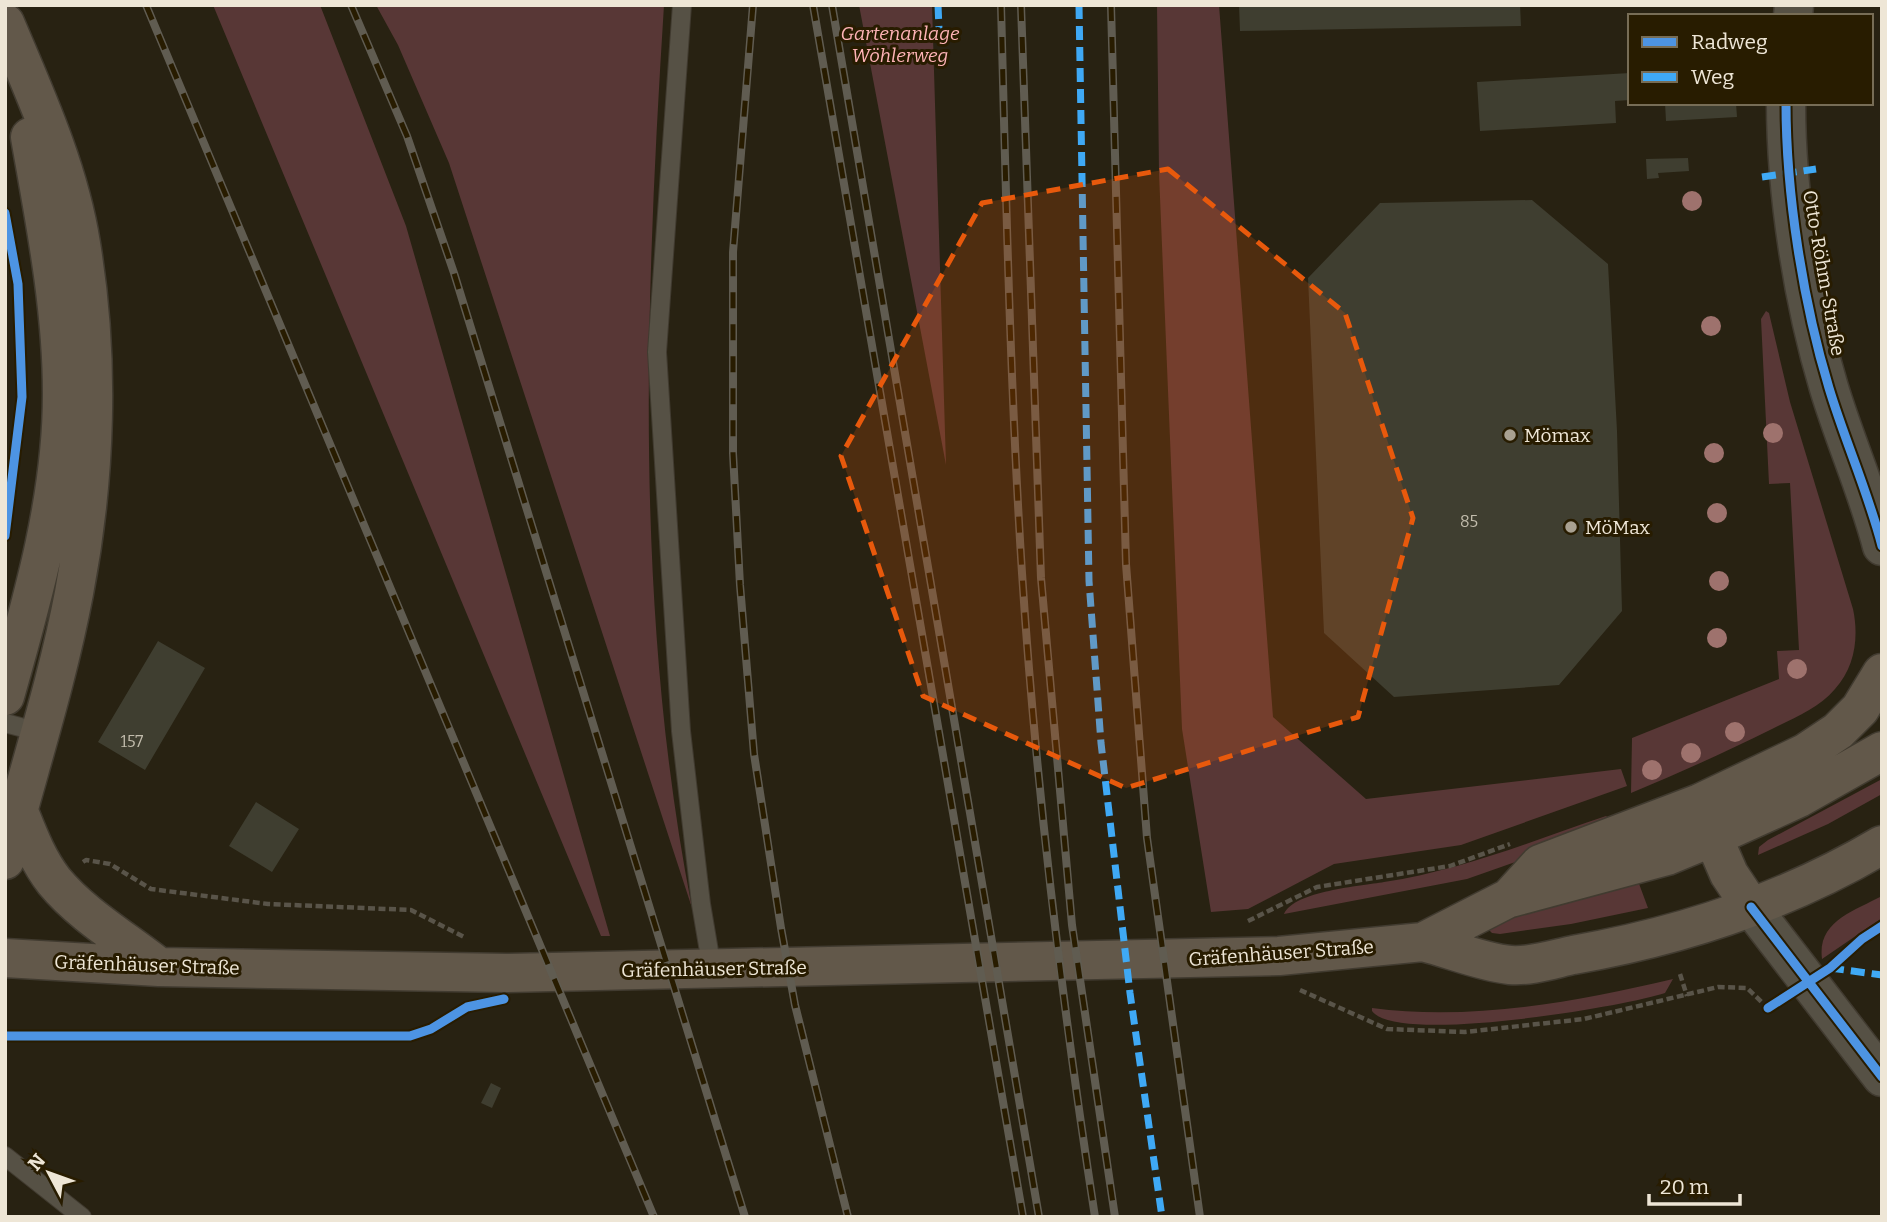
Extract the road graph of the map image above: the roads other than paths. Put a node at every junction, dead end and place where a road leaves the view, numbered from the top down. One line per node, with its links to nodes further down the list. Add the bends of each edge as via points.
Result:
1 (682, 5): 18 (lane, via 657,352 681,731)
2 (8, 31): 6 (main road, via 49,244 62,395 46,542); 7 (main road, via 47,125 81,242 93,387 88,509 74,593)
3 (1786, 105): 4 (street, Otto-Röhm-Straße, via 1789,173 1811,322 1832,399)
4 (1880, 534)
5 (1882, 673): 13 (main road, via 1860,709 1805,753 1700,803 1540,863)
6 (5, 696)
7 (22, 728): 9 (main road)
8 (1882, 751): 10 (main road, Gräfenhäuser Straße, via 1799,798)
9 (18, 808): 12 (main road); 17 (main road, via 32,847 55,882)
10 (1713, 837): 13 (main road, Gräfenhäuser Straße, via 1667,856); 14 (main road)
11 (1878, 848): 14 (main road, Gräfenhäuser Straße)
12 (5, 860)
13 (1507, 899): 15 (main road, Gräfenhäuser Straße)
14 (1751, 907): 15 (main road, Gräfenhäuser Straße, via 1717,922 1645,942 1511,966); 19 (street)
15 (1423, 942): 18 (main road, Gräfenhäuser Straße, via 1279,956)
16 (5, 958): 17 (main road, Gräfenhäuser Straße)
17 (159, 967): 18 (main road, Gräfenhäuser Straße, via 494,973)
18 (712, 969)
19 (1882, 1077)
20 (5, 1156): 21 (lane)
21 (82, 1217)

